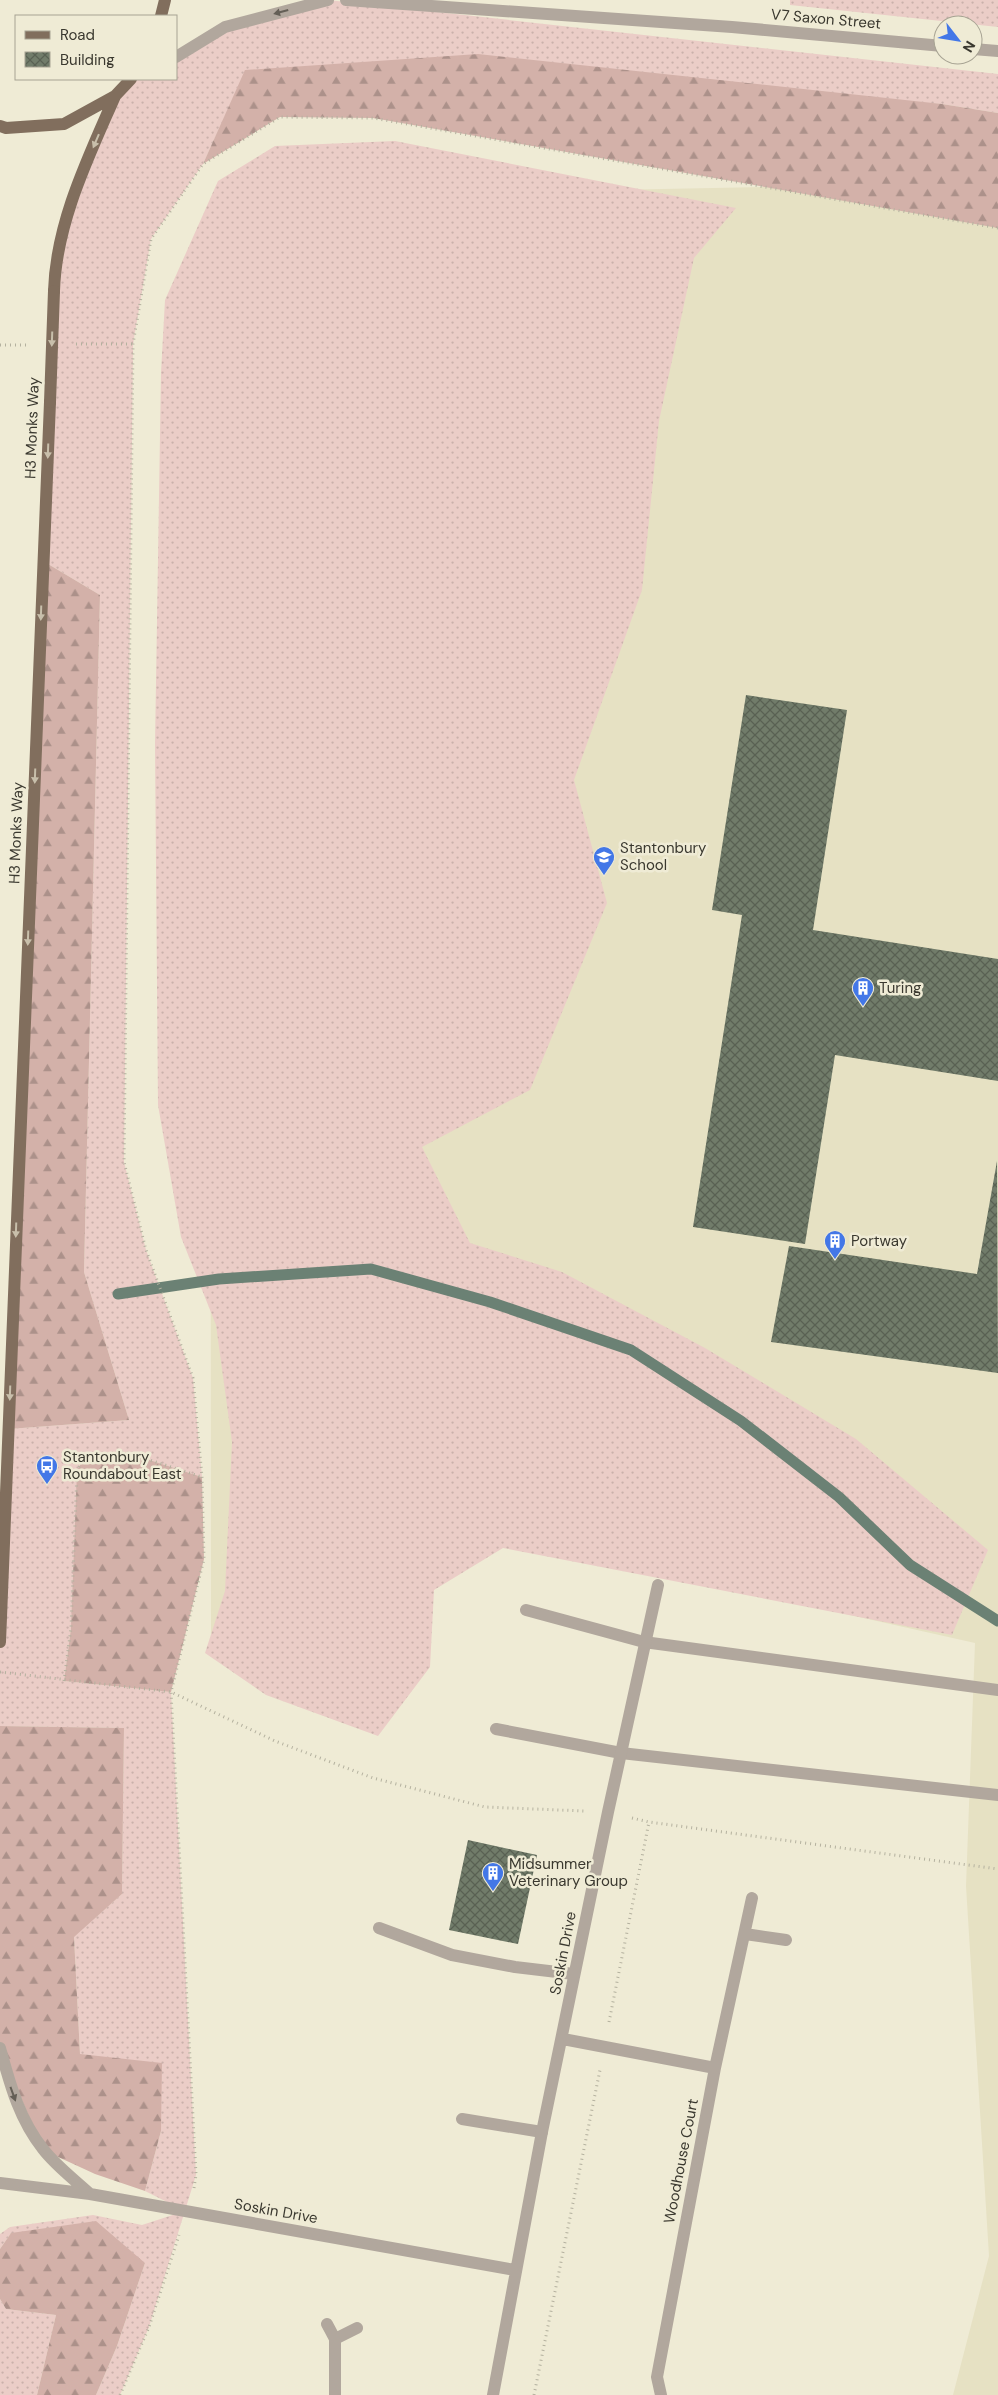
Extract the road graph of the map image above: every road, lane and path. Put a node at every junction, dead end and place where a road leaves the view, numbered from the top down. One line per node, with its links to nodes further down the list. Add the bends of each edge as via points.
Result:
1 (165, 0): 4 (main road)
2 (328, 0): 8 (street, one-way to 8, via 225,27)
3 (346, 0): 5 (street, V7 Saxon Street)
4 (161, 15)
5 (933, 45)
6 (983, 50): 7 (street)
7 (998, 51)
8 (178, 55)
9 (128, 83): 10 (main road)
10 (115, 96): 11 (main road, via 64,124); 16 (main road, H3 Monks Way, one-way to 16, bridge, via 79,180 55,262)
11 (0, 126)
12 (998, 228): 13 (path, via 373,118 280,117 203,164 151,239 134,344 124,1162 146,1250 193,1378)
13 (202, 1477): 19 (path, via 125,1452 85,1456 77,1471 71,1628); 21 (path, via 204,1559)
14 (658, 1585): 17 (street, Soskin Drive)
15 (526, 1610): 17 (street)
16 (0, 1642)
17 (644, 1642): 20 (street); 23 (street, Soskin Drive)
18 (0, 1672): 19 (path)
19 (64, 1681): 21 (path)
20 (998, 1690)
21 (170, 1692): 25 (path, via 275,1741 373,1778 485,1807); 41 (path, via 196,2175)
22 (496, 1729): 23 (street)
23 (621, 1753): 24 (street); 25 (street, Soskin Drive)
24 (998, 1795)
25 (608, 1812): 26 (path); 32 (street, Soskin Drive)
26 (649, 1822): 27 (path); 34 (path)
27 (998, 1870)
28 (752, 1898): 30 (street, Woodhouse Court)
29 (379, 1928): 32 (street, via 452,1955)
30 (745, 1934): 31 (street); 36 (street, Woodhouse Court)
31 (786, 1940)
32 (574, 1974): 33 (street, Soskin Drive)
33 (563, 2039): 34 (street); 38 (street, Soskin Drive)
34 (605, 2046): 36 (street); 49 (path)
35 (0, 2048): 40 (street, one-way to 40, via 22,2116 43,2150)
36 (715, 2068): 50 (street, Woodhouse Court, via 656,2377)
37 (462, 2119): 38 (street)
38 (542, 2132): 42 (street, Soskin Drive)
39 (0, 2183): 40 (street, Soskin Drive)
40 (90, 2194): 41 (street, Soskin Drive)
41 (186, 2211): 42 (street, Soskin Drive); 46 (path, via 149,2327)
42 (515, 2270): 48 (street, Soskin Drive)
43 (327, 2324): 45 (street)
44 (357, 2328): 45 (street)
45 (335, 2339): 47 (street)
46 (120, 2395)
47 (335, 2395)
48 (493, 2395)
49 (534, 2395)
50 (662, 2395)

